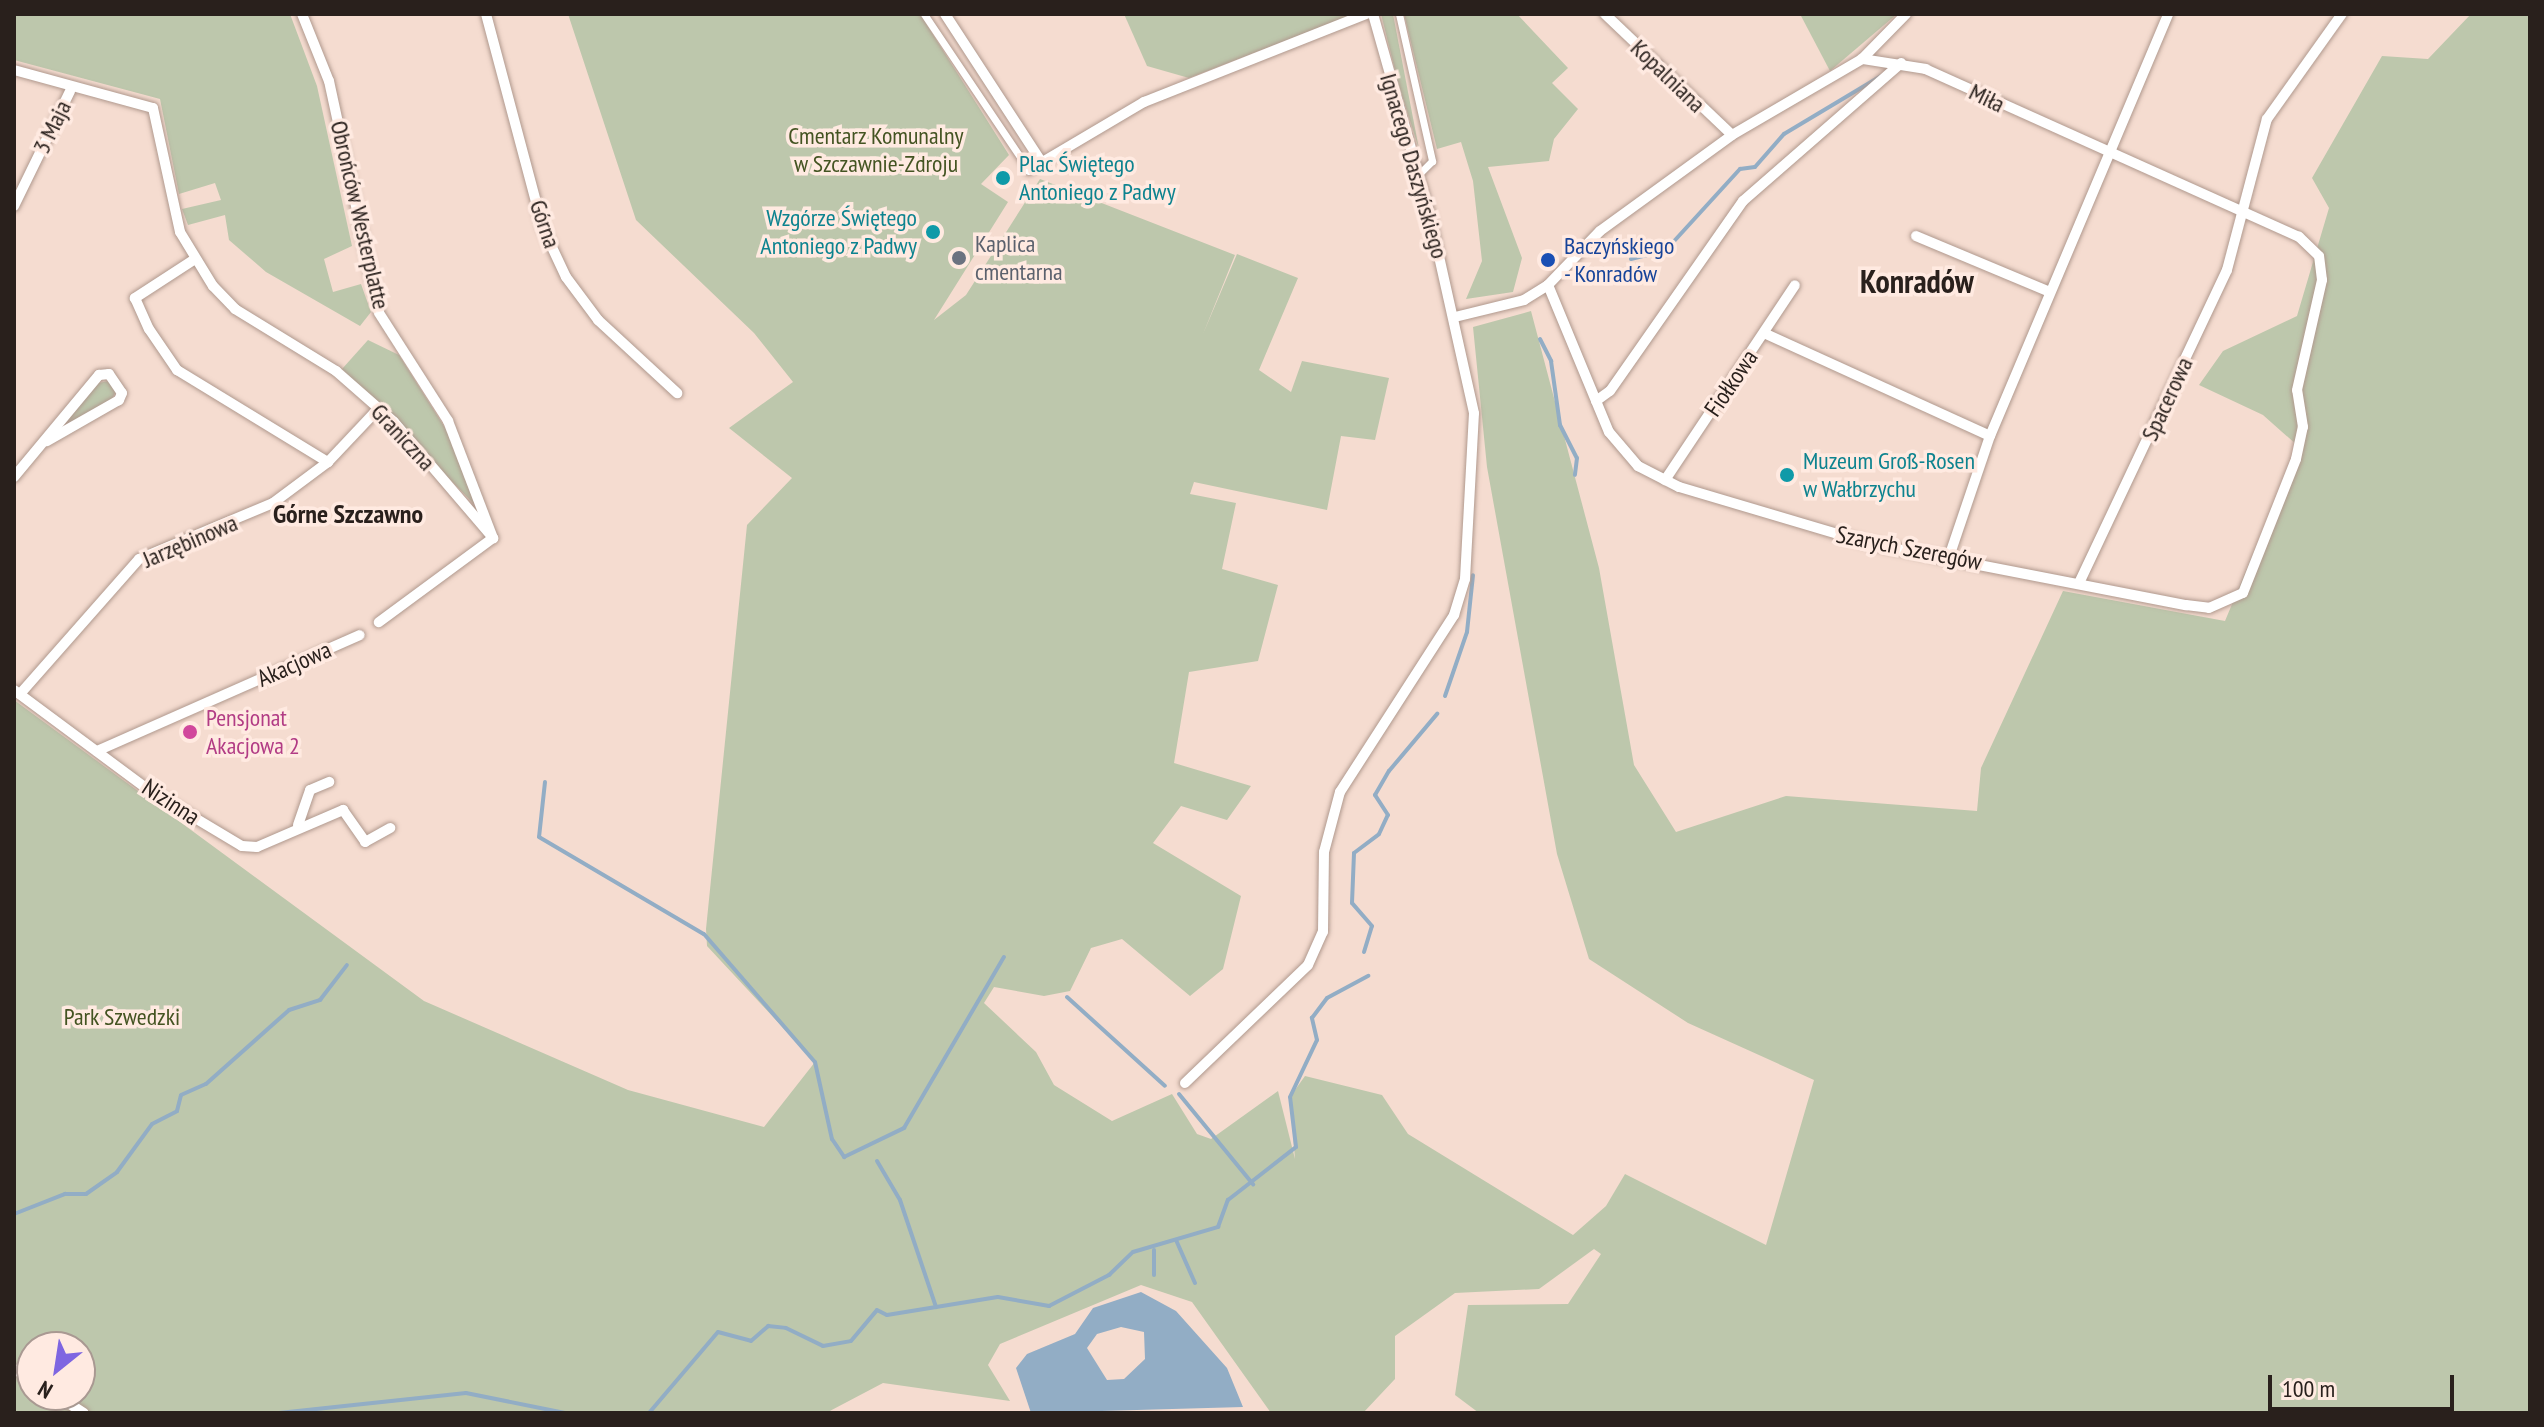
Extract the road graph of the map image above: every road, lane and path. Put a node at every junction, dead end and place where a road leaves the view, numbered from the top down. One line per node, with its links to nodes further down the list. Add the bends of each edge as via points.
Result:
1 (302, 14): 38 (street, Obrońców Westerplatte, via 329,81 379,313 448,421)
2 (486, 14): 30 (street, Górna, via 543,228 566,277 598,320)
3 (924, 14): 19 (street)
4 (945, 14): 18 (street)
5 (1366, 14): 18 (street, via 1179,86)
6 (1373, 14): 20 (street, Ignacego Daszyńskiego)
7 (1399, 14): 20 (street, via 1432,161)
8 (1605, 14): 16 (street, Kopalniana)
9 (1906, 14): 12 (street)
10 (2168, 14): 17 (street)
11 (2342, 14): 22 (street, Spacerowa, via 2267,119)
12 (1862, 59): 13 (street, Miła); 16 (street)
13 (1901, 63): 17 (street, Miła); 31 (street, via 1743,201 1610,391)
14 (14, 70): 15 (street, Graniczna)
15 (70, 91): 21 (street, 3 Maja); 24 (street, Graniczna, via 153,108 180,232)
16 (1732, 135): 25 (street, via 1600,231)
17 (2107, 153): 22 (street, Miła); 27 (street)
18 (1041, 161): 19 (street)
19 (1029, 170)
20 (1418, 175): 28 (street, Ignacego Daszyńskiego)
21 (14, 206)
22 (2240, 212): 40 (street, Spacerowa, via 2215,299); 40 (street, Szarych Szeregów, via 2299,237 2323,268 2298,379 2303,427 2296,459 2243,593 2226,605 2209,608)
23 (1916, 236): 27 (street)
24 (195, 259): 32 (street, Graniczna, via 235,309 336,371); 35 (street, via 135,298 149,329 177,370)
25 (1548, 285): 28 (street, via 1524,300); 31 (street, Szarych Szeregów)
26 (1795, 285): 29 (street, Fiołkowa)
27 (2050, 292): 33 (street)
28 (1455, 317): 48 (street, Ignacego Daszyńskiego, via 1474,413 1465,579 1454,615 1340,792 1324,852 1323,932 1308,965)
29 (1764, 333): 33 (street); 37 (street, Fiołkowa)
30 (677, 393)
31 (1596, 401): 37 (street, Szarych Szeregów, via 1624,453)
32 (378, 409): 35 (street, Jarzębinowa); 38 (street, Graniczna)
33 (1990, 436): 39 (street)
34 (47, 441): 34 (street, via 99,375 109,374 122,393 119,400); 36 (street)
35 (328, 462): 43 (street, Jarzębinowa, via 240,521 139,559)
36 (14, 477)
37 (1665, 480): 39 (street, Szarych Szeregów, via 1847,538)
38 (493, 538): 41 (street)
39 (1949, 557): 40 (street, Szarych Szeregów)
40 (2080, 581)
41 (379, 622)
42 (360, 635): 44 (street, Akacjowa)
43 (17, 692): 44 (street, Nizinna)
44 (97, 751): 46 (street, Nizinna, via 242,846 257,847)
45 (329, 782): 46 (street, via 306,796)
46 (298, 825): 47 (street, Nizinna, via 343,810 365,842)
47 (390, 828)
48 (1185, 1083)

